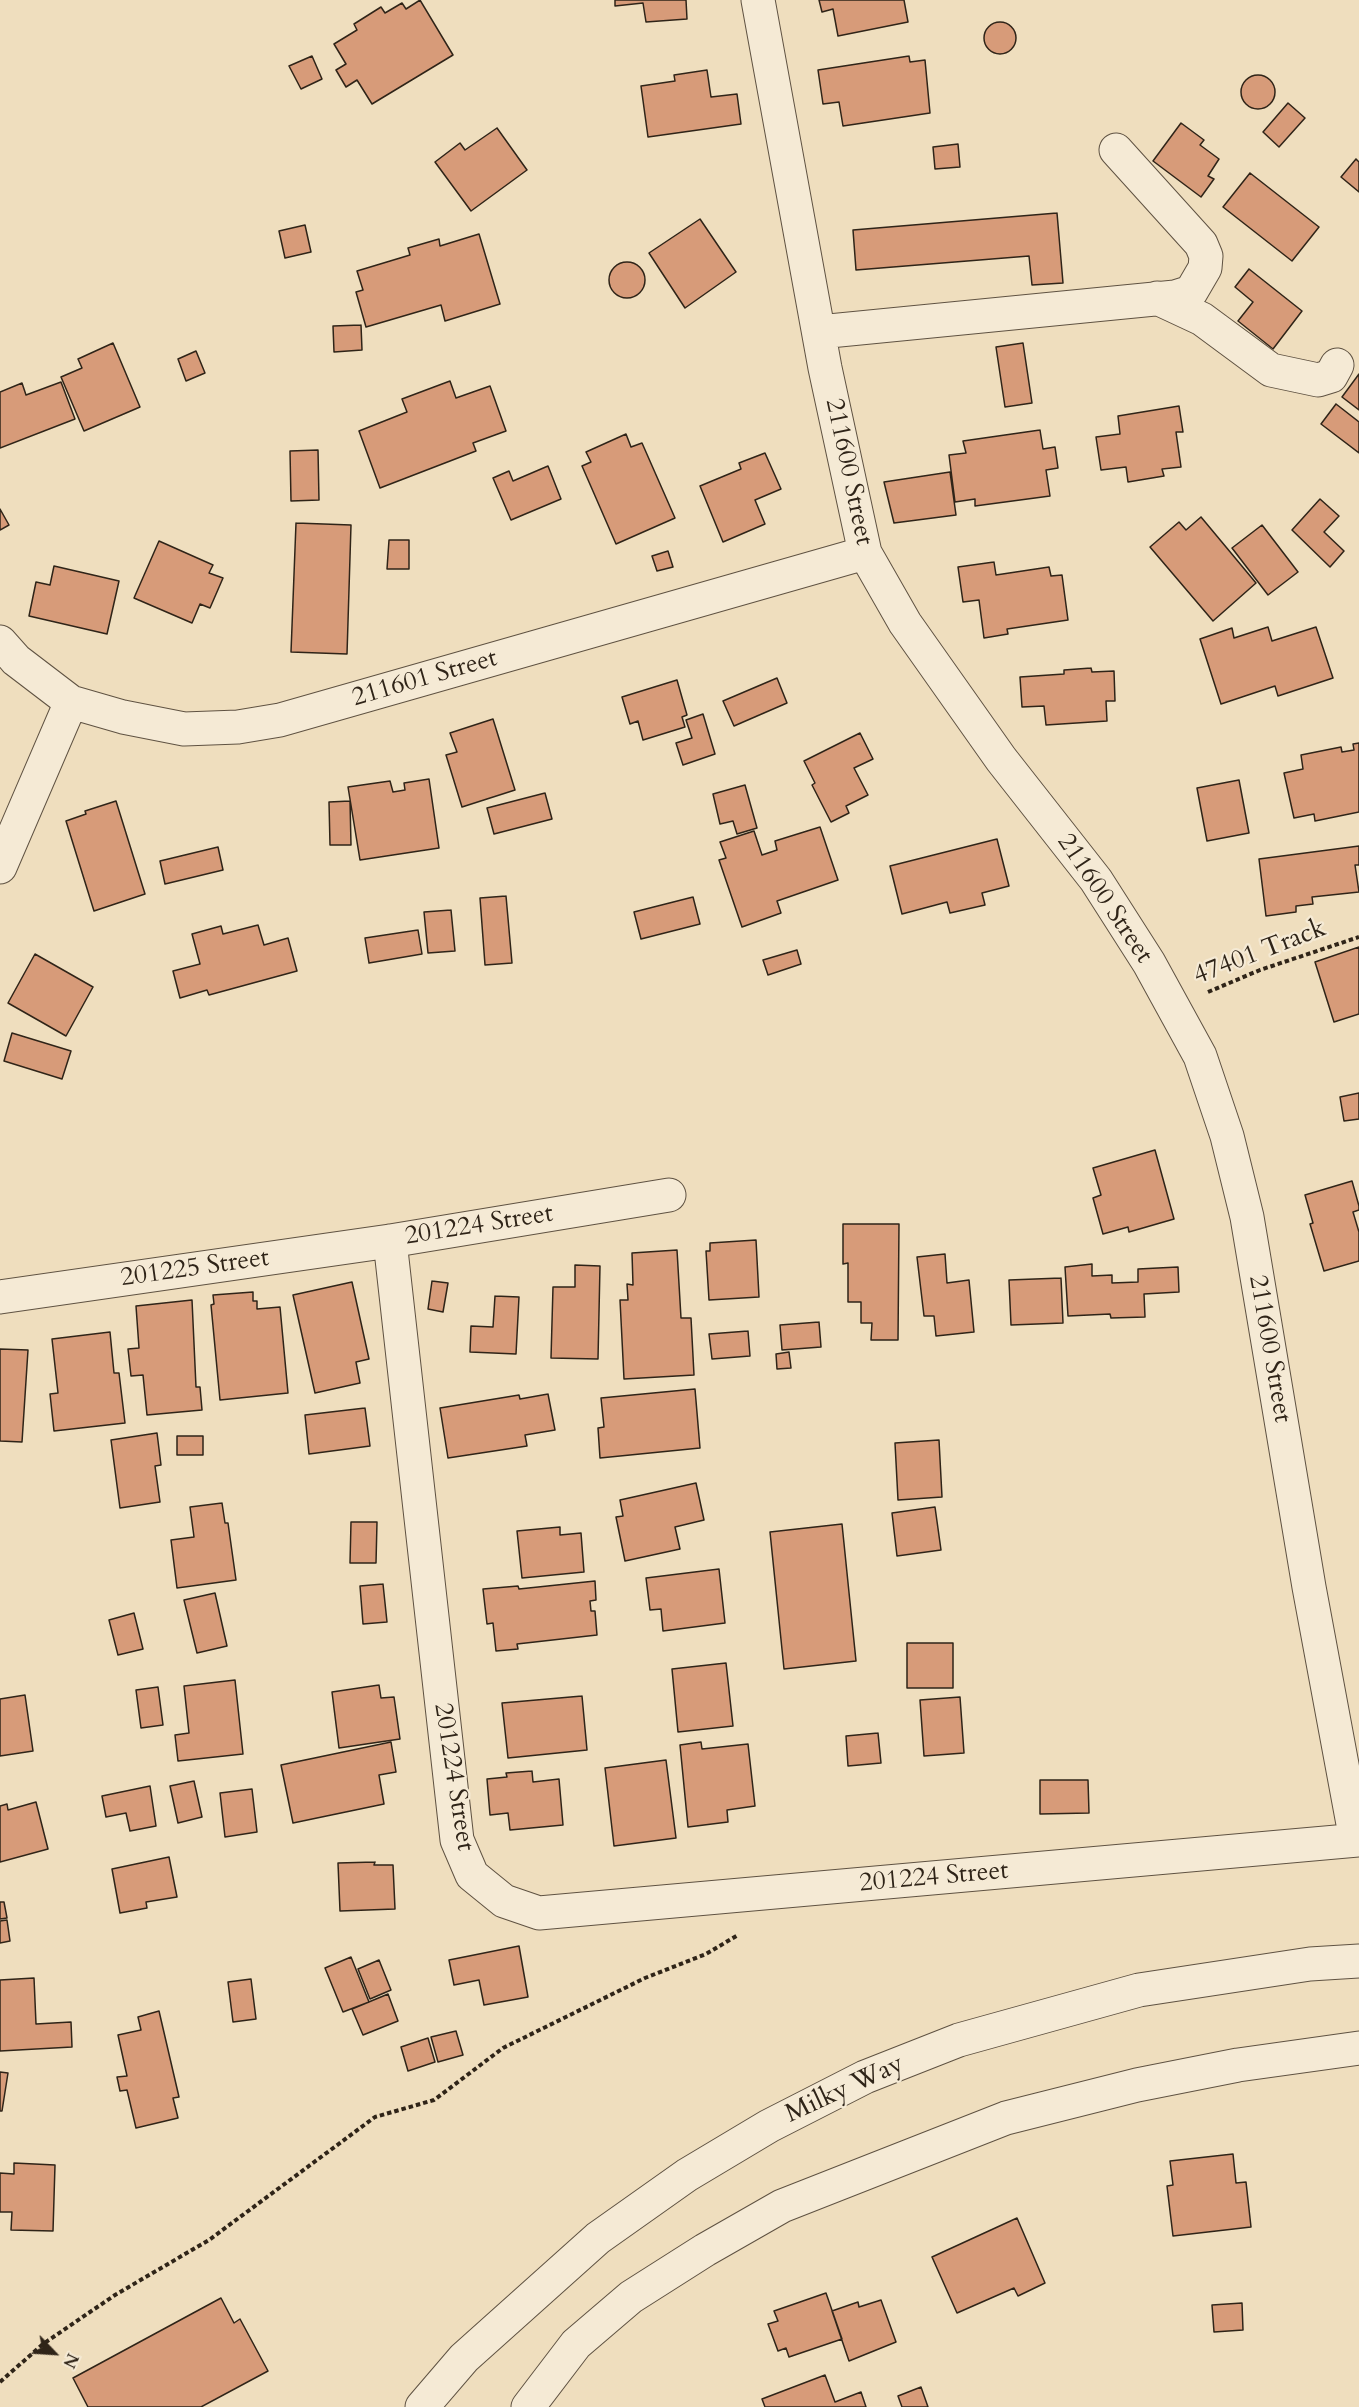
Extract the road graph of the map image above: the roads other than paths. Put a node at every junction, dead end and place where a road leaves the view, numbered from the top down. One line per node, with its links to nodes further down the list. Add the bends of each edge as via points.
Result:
1 (758, 0): 4 (street, 211600 Street)
2 (1116, 150): 3 (street, via 1205,250 1206,268 1191,292)
3 (1158, 298): 4 (street); 5 (street, via 1202,319 1271,370 1323,380 1331,376)
4 (819, 332): 6 (street, 211600 Street)
5 (1337, 365)
6 (865, 553): 8 (street, 211601 Street, via 280,720 238,727 184,729); 13 (street, 211600 Street, via 905,623 1096,880 1200,1056 1227,1136 1246,1217)
7 (0, 642): 8 (street, 211601 Street, via 16,660)
8 (71, 702): 9 (street)
9 (0, 867)
10 (669, 1195): 11 (street, 201224 Street)
11 (390, 1241): 12 (street, 201225 Street); 13 (street, 201224 Street, via 457,1840 472,1875 504,1901 539,1914)
12 (0, 1297)
13 (1357, 1840)
14 (1359, 1961): 16 (street, Milky Way, via 1310,1964 1139,1990 959,2040 865,2077 769,2126 687,2175 598,2238 464,2358)
15 (1359, 2048): 17 (street, via 1160,2081 1006,2118 782,2206 631,2297 576,2344)
16 (422, 2407)
17 (528, 2407)

